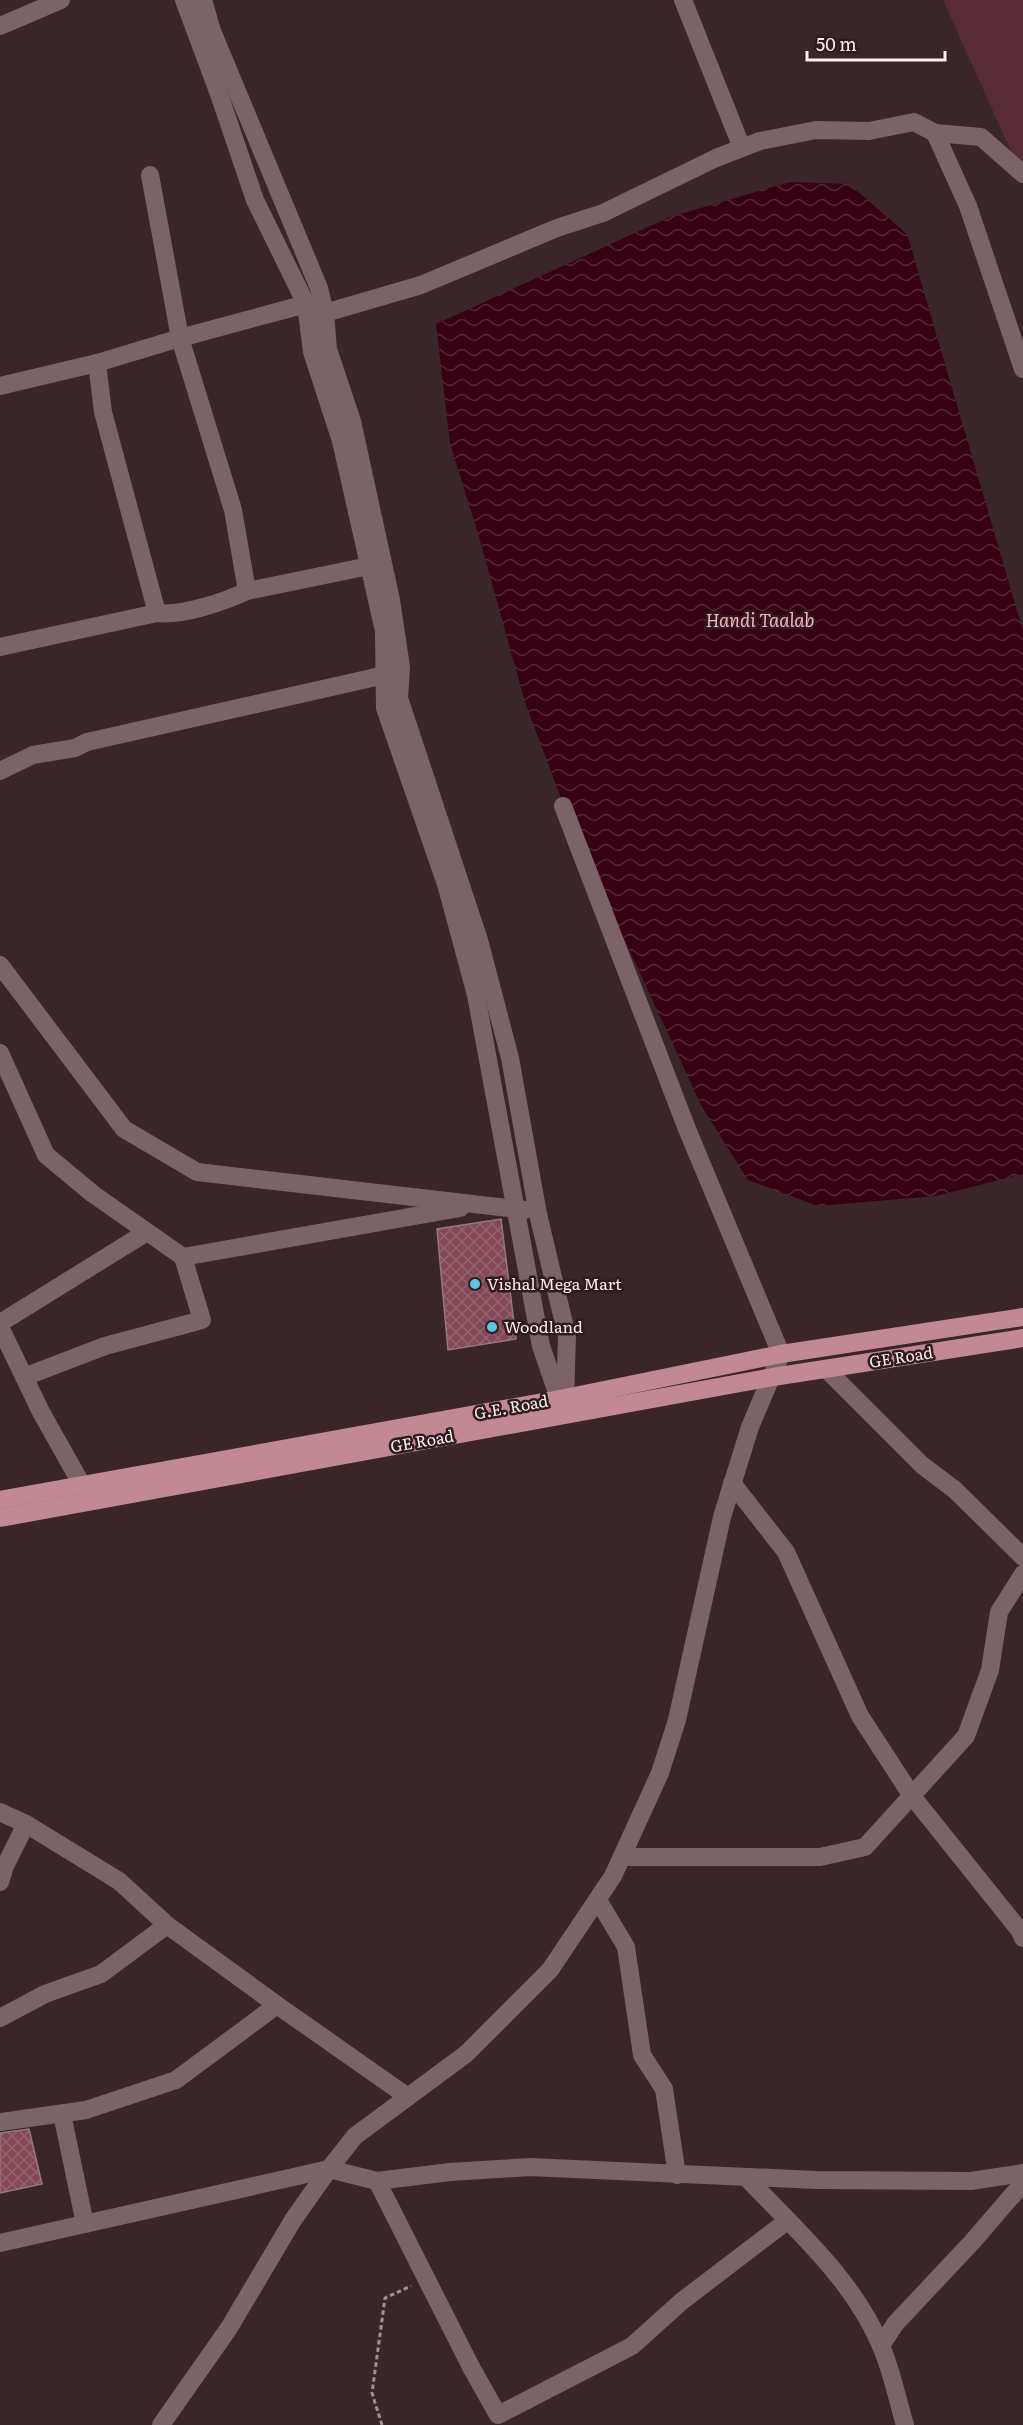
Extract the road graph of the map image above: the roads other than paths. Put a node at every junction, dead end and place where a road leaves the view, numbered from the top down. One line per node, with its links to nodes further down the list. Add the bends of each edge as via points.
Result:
1 (61, 0): 5 (street)
2 (184, 0): 10 (street, via 255,200)
3 (203, 0): 11 (street, via 212,31 319,288)
4 (683, 0): 7 (street)
5 (0, 26)
6 (935, 134): 7 (street, via 914,122 869,131 816,130); 8 (street, via 981,137); 14 (street, via 968,206)
7 (742, 148): 11 (street, via 603,213 421,285)
8 (1023, 174)
9 (150, 175): 12 (street)
10 (306, 304): 11 (street); 12 (street); 16 (street, via 312,352 341,441)
11 (325, 313): 20 (street, via 328,349 352,421 391,600)
12 (180, 338): 13 (street); 17 (street, via 233,510)
13 (97, 363): 15 (street); 18 (street, via 103,412)
14 (1023, 369)
15 (0, 386)
16 (369, 566): 17 (street); 20 (street)
17 (247, 591): 18 (street, via 229,600)
18 (157, 613): 19 (street)
19 (0, 646)
20 (393, 671): 21 (street, via 33,755); 26 (street, via 385,708 446,884 476,995); 27 (street, via 479,940 510,1058)
21 (0, 771)
22 (563, 806): 33 (street, via 687,1129)
23 (0, 965): 25 (street, via 124,1129 197,1172)
24 (0, 1053): 28 (street, via 46,1155)
25 (480, 1205): 26 (street); 29 (street)
26 (514, 1208): 27 (street); 37 (street, via 541,1346)
27 (538, 1214): 37 (street, via 567,1336)
28 (147, 1232): 29 (street); 31 (street)
29 (183, 1257): 35 (street, via 202,1320 105,1346)
30 (1023, 1317): 33 (main road, G.E. Road)
31 (0, 1325): 35 (street)
32 (1023, 1338): 34 (main road, GE Road)
33 (781, 1354): 36 (street); 37 (main road, G.E. Road)
34 (826, 1369): 36 (main road, GE Road); 42 (street, via 922,1465 955,1490)
35 (24, 1377): 39 (street)
36 (773, 1377): 37 (main road, GE Road); 38 (street, via 750,1427)
37 (563, 1404): 39 (main road, G.E. Road); 41 (main road, GE Road)
38 (732, 1483): 44 (street, via 786,1552 860,1716); 47 (street, via 677,1720 660,1773)
39 (82, 1485): 40 (main road, G.E. Road)
40 (0, 1500)
41 (0, 1518)
42 (1023, 1557)
43 (1022, 1579): 44 (street, via 999,1612 990,1670 966,1736)
44 (912, 1796): 47 (street, via 865,1847 820,1857); 51 (street)
45 (0, 1812): 46 (street)
46 (26, 1824): 48 (street); 50 (street, via 119,1881)
47 (622, 1857): 49 (street)
48 (0, 1882)
49 (598, 1900): 54 (street, via 550,1970 466,2054); 59 (street, via 626,1947 642,2055 664,2089)
50 (167, 1925): 52 (street); 53 (street, via 100,1974 45,1994)
51 (1023, 1938)
52 (277, 2006): 54 (street); 55 (street, via 176,2080 86,2110)
53 (0, 2018)
54 (408, 2097): 57 (street, via 355,2136)
55 (62, 2114): 56 (street); 64 (street)
56 (0, 2122)
57 (329, 2169): 61 (street); 64 (street); 69 (street, via 282,2238 230,2328)
58 (1023, 2173): 60 (street, via 971,2181)
59 (676, 2175): 60 (street); 61 (street, via 530,2167)
60 (746, 2177): 63 (street)
61 (377, 2181): 67 (street)
62 (1021, 2189): 66 (street, via 895,2324)
63 (787, 2221): 66 (street, via 854,2295); 67 (street, via 682,2301 632,2346)
64 (85, 2224): 65 (street)
65 (0, 2243)
66 (881, 2346): 68 (street)
67 (501, 2420)
68 (904, 2420): 70 (street)
69 (161, 2425)
70 (920, 2425)

